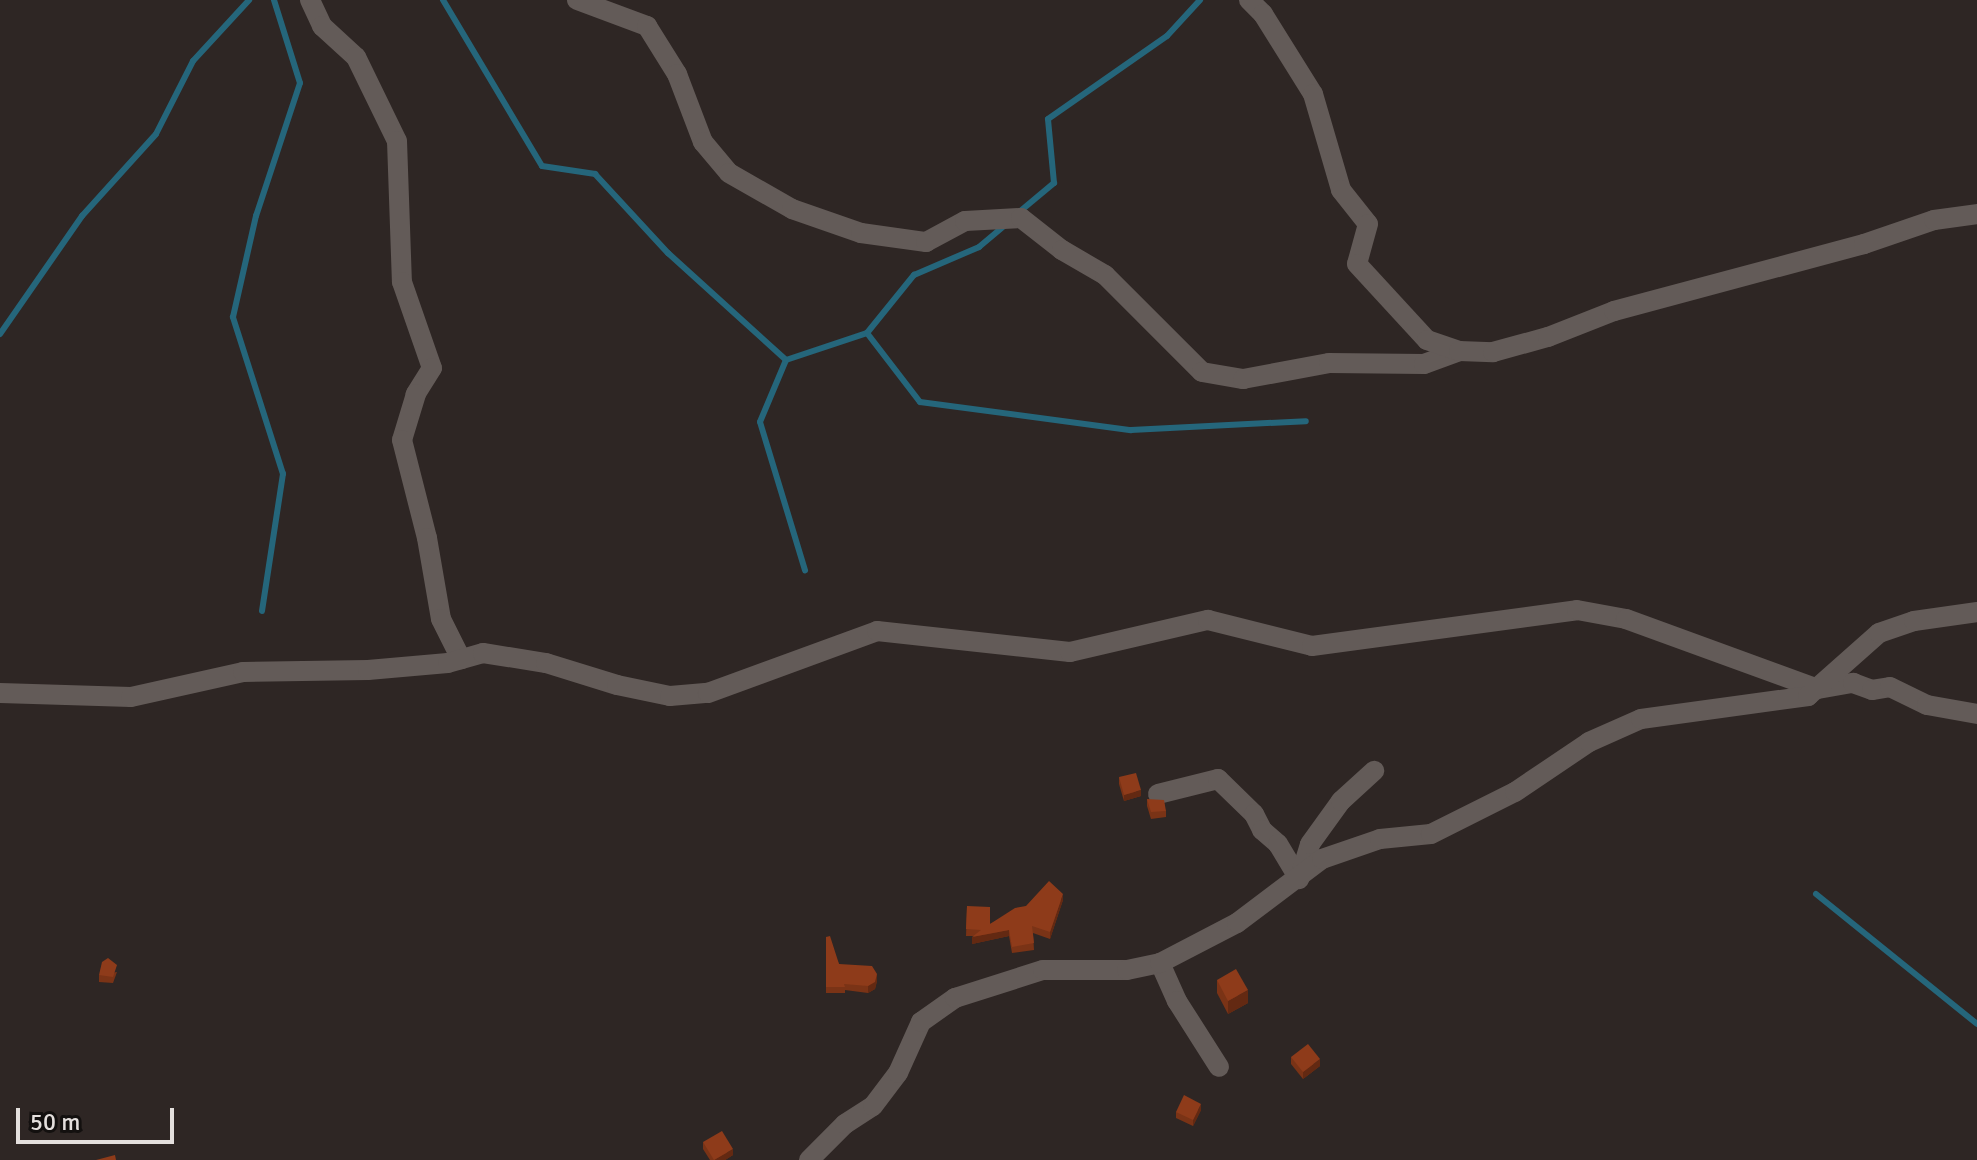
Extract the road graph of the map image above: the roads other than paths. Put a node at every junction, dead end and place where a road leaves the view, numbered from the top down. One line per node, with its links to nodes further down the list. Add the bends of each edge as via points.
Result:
1 (310, 0): 7 (street, via 322,26 356,57 397,141 402,282 432,368 416,394 402,440 441,619)
2 (577, 0): 5 (street, via 647,26 677,74 703,142 729,173 792,209 861,233 926,242 965,221 1021,218 1105,275 1202,372 1243,379 1329,363 1424,364)
3 (1249, 0): 5 (street, via 1313,94 1341,190 1368,224 1357,264 1427,340)
4 (1977, 214): 5 (street, via 1934,220 1614,311 1493,352)
5 (1459, 351)
6 (1977, 612): 8 (street, via 1914,621 1879,633)
7 (461, 659): 8 (street, via 483,653 546,663 670,696 708,693 877,631 1070,652 1208,620 1312,646 1577,610 1626,619); 9 (street, via 368,670 243,672 131,697)
8 (1818, 689): 10 (street, via 1853,683 1872,690 1890,687 1927,705); 13 (street, via 1785,701 1641,719 1589,742 1515,792 1431,834 1380,839 1322,859)
9 (0, 693)
10 (1977, 714)
11 (1374, 771): 13 (street, via 1341,801 1310,844)
12 (1158, 794): 13 (street, via 1218,779 1254,814)
13 (1299, 879): 14 (street, via 1237,923)
14 (1160, 963): 15 (street); 16 (street, via 1127,970 1043,970 955,998 921,1022 898,1073 873,1106 845,1124)
15 (1219, 1067)
16 (809, 1160)

